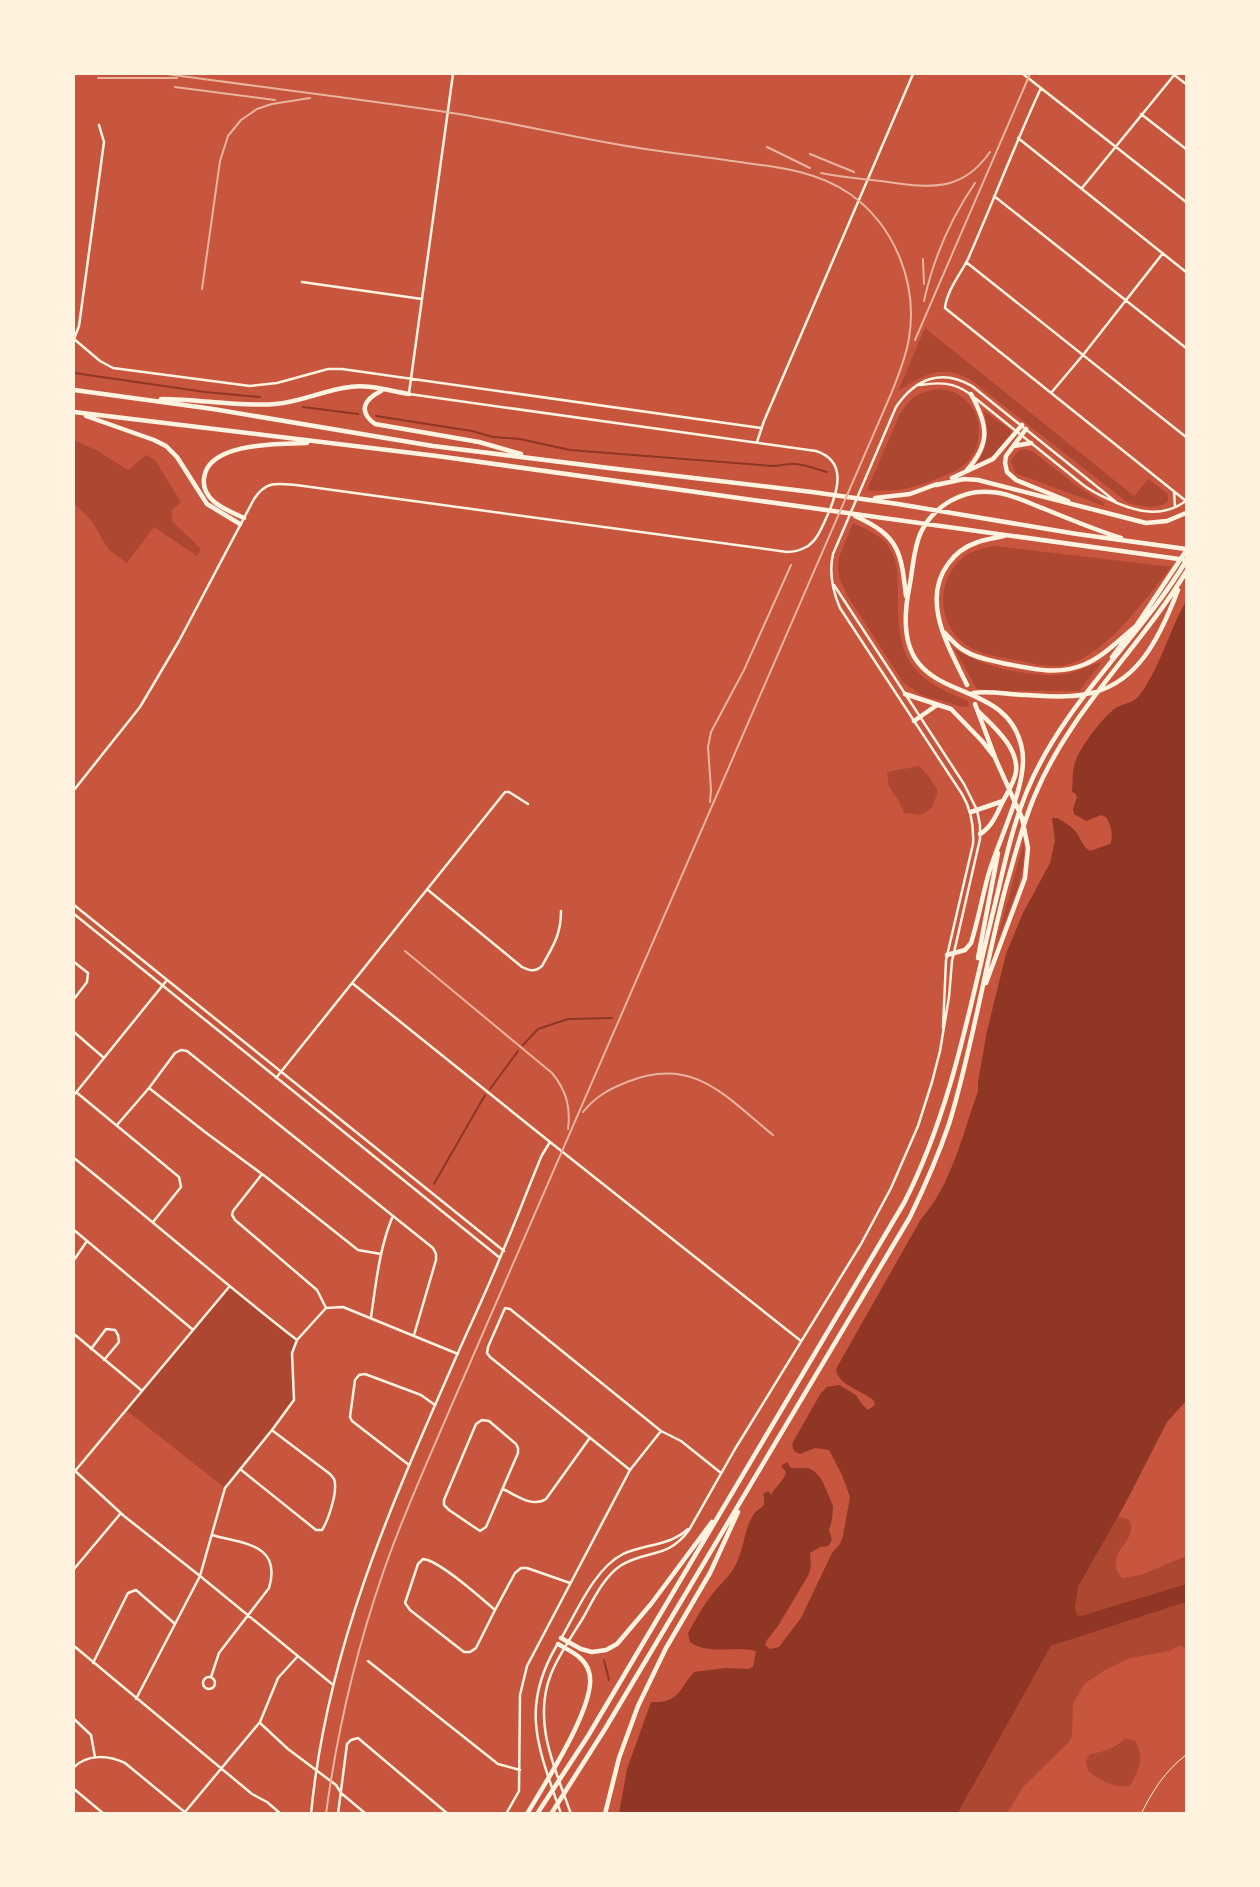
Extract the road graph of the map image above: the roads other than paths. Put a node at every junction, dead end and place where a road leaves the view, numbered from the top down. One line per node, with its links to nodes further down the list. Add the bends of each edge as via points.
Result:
1 (453, 74): 19 (street)
2 (913, 74): 34 (street)
3 (1023, 74): 6 (street)
4 (1174, 74): 5 (street); 7 (street)
5 (1186, 84)
6 (1041, 88): 9 (street); 10 (street)
7 (1141, 114): 10 (street); 11 (street)
8 (99, 125): 21 (street, via 104,142)
9 (1018, 138): 12 (street); 13 (street)
10 (1115, 146): 12 (street); 14 (street)
11 (1186, 149)
12 (1081, 188): 15 (street)
13 (994, 196): 16 (street); 20 (street)
14 (1186, 202)
15 (1163, 253): 17 (street); 20 (street)
16 (966, 262): 23 (street); 28 (street, via 945,308)
17 (1186, 272)
18 (302, 282): 19 (street)
19 (422, 299): 24 (street)
20 (1126, 300): 22 (street); 23 (street)
21 (74, 339): 24 (street, via 116,368 240,386 273,384 336,368)
22 (1186, 348)
23 (1083, 355): 28 (street); 36 (street)
24 (411, 378): 29 (street); 34 (street)
25 (917, 386): 30 (street, via 946,383); 33 (street, via 936,376 960,380); 60 (street, via 896,407 833,554)
26 (74, 390): 31 (highway)
27 (382, 390): 29 (highway); 31 (highway, via 348,387 269,405); 41 (highway, via 365,405 368,418 377,425 479,442)
28 (1051, 393): 44 (street)
29 (409, 394): 38 (street)
30 (971, 394): 35 (street); 42 (highway, via 982,417 984,437 979,454)
31 (144, 400): 41 (highway)
32 (74, 412): 37 (highway); 53 (highway, via 164,444 207,504)
33 (1024, 427): 35 (highway); 47 (street)
34 (761, 428): 38 (street)
35 (1019, 433): 39 (street); 40 (highway); 42 (highway, via 993,459)
36 (1186, 437)
37 (322, 442): 51 (highway); 52 (highway, via 253,447 214,459 204,477 207,494)
38 (757, 442): 52 (street, via 816,451 827,455 835,466 838,483 834,499 817,536 802,549 783,552 278,483 265,486)
39 (1031, 443): 40 (highway); 47 (street, via 1090,491)
40 (1013, 446): 48 (highway, via 1005,463 1012,477)
41 (535, 458): 45 (highway)
42 (964, 474): 43 (highway)
43 (936, 485): 45 (highway, via 910,494); 48 (highway, via 978,480)
44 (1174, 492): 46 (street); 49 (street)
45 (863, 499): 55 (highway)
46 (1186, 501): 49 (street)
47 (1116, 502): 49 (street, via 1150,513)
48 (1082, 506): 50 (highway, via 1149,523)
49 (1174, 508)
50 (1186, 513)
51 (856, 515): 54 (highway); 61 (highway, via 880,529 895,545 903,565)
52 (244, 518): 53 (street)
53 (240, 524): 74 (street, via 140,707)
54 (1009, 536): 57 (highway); 63 (highway, via 967,547 943,570 936,600)
55 (1135, 542): 56 (highway); 61 (highway, via 1007,494 966,494 938,510 923,529)
56 (1186, 550): 62 (highway)
57 (1186, 560): 67 (highway, via 1141,627)
58 (1186, 572): 59 (highway)
59 (1181, 582): 65 (highway, via 1147,655 1118,682 1090,694); 90 (highway, via 1077,719 1043,776 1017,846)
60 (834, 586): 66 (street); 72 (street, via 842,611)
61 (907, 601): 65 (highway, via 906,634 919,663 939,681)
62 (1136, 626): 63 (highway, via 1092,661 1049,671 975,656); 67 (highway)
63 (945, 633): 64 (highway)
64 (967, 685)
65 (972, 693): 80 (highway, via 1008,719 1022,747 1023,776)
66 (905, 694): 68 (highway); 71 (street)
67 (1078, 702): 94 (highway, via 1048,748 1021,805)
68 (938, 704): 71 (highway); 73 (highway, via 956,714)
69 (975, 704): 70 (highway)
70 (979, 711): 73 (highway); 75 (highway, via 1014,757 1015,775)
71 (920, 716): 72 (highway); 77 (street)
72 (914, 721): 78 (street)
73 (996, 760): 90 (highway, via 1023,823 1028,860)
74 (74, 790)
75 (1003, 801): 77 (highway); 79 (highway)
76 (528, 804): 81 (street, via 505,792)
77 (977, 810): 78 (highway); 79 (street)
78 (971, 812): 85 (street, via 973,844)
79 (980, 834): 85 (street)
80 (1001, 839): 85 (highway, via 971,943 967,949); 94 (highway)
81 (428, 890): 83 (street, via 528,970 542,966 558,937); 88 (street)
82 (74, 905): 87 (street)
83 (561, 911)
84 (74, 914): 89 (street)
85 (954, 951): 132 (street, via 943,1041 921,1118 861,1244)
86 (74, 962): 91 (street, via 88,973)
87 (167, 981): 89 (street); 92 (street)
88 (352, 983): 97 (street); 108 (street)
89 (162, 986): 93 (street); 96 (street)
90 (980, 998): 147 (highway, via 950,1121 920,1196)
91 (74, 999)
92 (194, 1002): 93 (street); 97 (street)
93 (190, 1008): 98 (street)
94 (968, 1012): 148 (highway, via 943,1111 910,1192)
95 (74, 1032): 96 (street)
96 (104, 1058): 100 (street)
97 (281, 1072): 98 (street); 101 (street)
98 (276, 1078): 102 (street)
99 (149, 1088): 105 (street); 112 (street); 117 (street, via 176,1053 187,1051)
100 (75, 1094): 105 (street)
101 (315, 1099): 102 (street); 103 (street)
102 (310, 1105): 104 (street)
103 (329, 1111): 104 (street); 106 (street)
104 (324, 1117): 107 (street)
105 (117, 1125): 118 (street, via 181,1182)
106 (353, 1129): 107 (street); 109 (street)
107 (347, 1135): 111 (street)
108 (550, 1142): 121 (street); 132 (street)
109 (386, 1157): 111 (street); 113 (street)
110 (74, 1158): 118 (street)
111 (381, 1163): 114 (street)
112 (262, 1174): 122 (street, via 358,1250); 126 (street, via 233,1211 235,1220 317,1290)
113 (419, 1183): 114 (street); 115 (street)
114 (414, 1189): 116 (street)
115 (434, 1195): 116 (street); 121 (street)
116 (429, 1201): 123 (street)
117 (393, 1217): 122 (street); 130 (street, via 436,1254)
118 (153, 1222): 125 (street)
119 (74, 1230): 120 (street)
120 (87, 1241): 124 (street); 128 (street)
121 (503, 1251): 123 (street)
122 (381, 1254): 127 (street)
123 (500, 1258): 134 (street)
124 (74, 1260)
125 (229, 1287): 128 (street); 131 (street)
126 (326, 1308): 127 (street, via 343,1307); 131 (street)
127 (371, 1317): 130 (street)
128 (192, 1329): 136 (street)
129 (74, 1334): 133 (street)
130 (414, 1335): 134 (street)
131 (297, 1340): 138 (street, via 292,1353 294,1401)
132 (801, 1340): 145 (street)
133 (91, 1349): 135 (street); 135 (street, via 106,1329 115,1330 119,1342)
134 (458, 1354): 137 (street)
135 (104, 1360): 136 (street)
136 (142, 1391): 143 (street)
137 (435, 1405): 141 (street); 141 (street, via 365,1374 355,1380 352,1421)
138 (272, 1430): 142 (street); 142 (street, via 335,1480 322,1530 316,1530)
139 (661, 1431): 140 (street, via 509,1308 504,1310 487,1353); 144 (street); 145 (street)
140 (589, 1439): 144 (street); 146 (street, via 540,1503)
141 (409, 1465): 165 (street, via 362,1583)
142 (240, 1469): 151 (street, via 225,1488)
143 (74, 1470): 149 (street)
144 (630, 1470): 154 (street)
145 (721, 1473): 150 (street)
146 (503, 1489): 146 (street, via 484,1530 471,1527 444,1505 476,1424 482,1420 489,1421 518,1448)
147 (746, 1494): 187 (highway); 190 (highway, via 719,1555 638,1706)
148 (727, 1502): 159 (highway, via 621,1641 596,1652); 186 (highway)
149 (121, 1513): 152 (street); 153 (street)
150 (693, 1524): 158 (street, via 674,1539 609,1563); 159 (street, via 671,1547 631,1560 606,1579)
151 (212, 1535): 153 (street); 156 (street, via 256,1547 270,1559 273,1576 269,1588)
152 (74, 1569)
153 (200, 1576): 156 (street); 157 (street)
154 (570, 1583): 155 (street, via 521,1568); 173 (street, via 527,1666 520,1695)
155 (495, 1610): 155 (street, via 476,1648 464,1652 405,1603 423,1559)
156 (248, 1615): 161 (street); 164 (street, via 219,1653)
157 (175, 1624): 163 (street, via 132,1590); 166 (street)
158 (560, 1641): 159 (highway); 188 (street, via 543,1671 535,1704 536,1736)
159 (567, 1645): 185 (highway, via 587,1666 589,1693); 189 (street, via 550,1678 544,1729)
160 (74, 1646): 163 (street)
161 (297, 1656): 165 (street); 168 (street, via 278,1678)
162 (368, 1661): 173 (street, via 498,1764)
163 (93, 1663): 166 (street)
164 (211, 1677)
165 (332, 1684): 174 (street)
166 (136, 1699): 172 (street)
167 (74, 1719): 170 (street, via 91,1735)
168 (260, 1722): 172 (street); 174 (street)
169 (1186, 1755): 191 (lane, via 1160,1779)
170 (95, 1757): 171 (street); 177 (street, via 125,1763)
171 (74, 1767)
172 (221, 1767): 177 (street); 179 (street)
173 (520, 1770): 184 (street, via 519,1790)
174 (315, 1771): 176 (street); 180 (street)
175 (74, 1789): 178 (street)
176 (341, 1793): 181 (street); 182 (street); 183 (street, via 347,1744 358,1738)
177 (186, 1813)
178 (104, 1814)
179 (281, 1814)
180 (311, 1814)
181 (338, 1814)
182 (366, 1814)
183 (448, 1814)
184 (506, 1814)
185 (527, 1814)
186 (537, 1814)
187 (551, 1814)
188 (561, 1814)
189 (571, 1814)
190 (605, 1814)
191 (1141, 1814)

